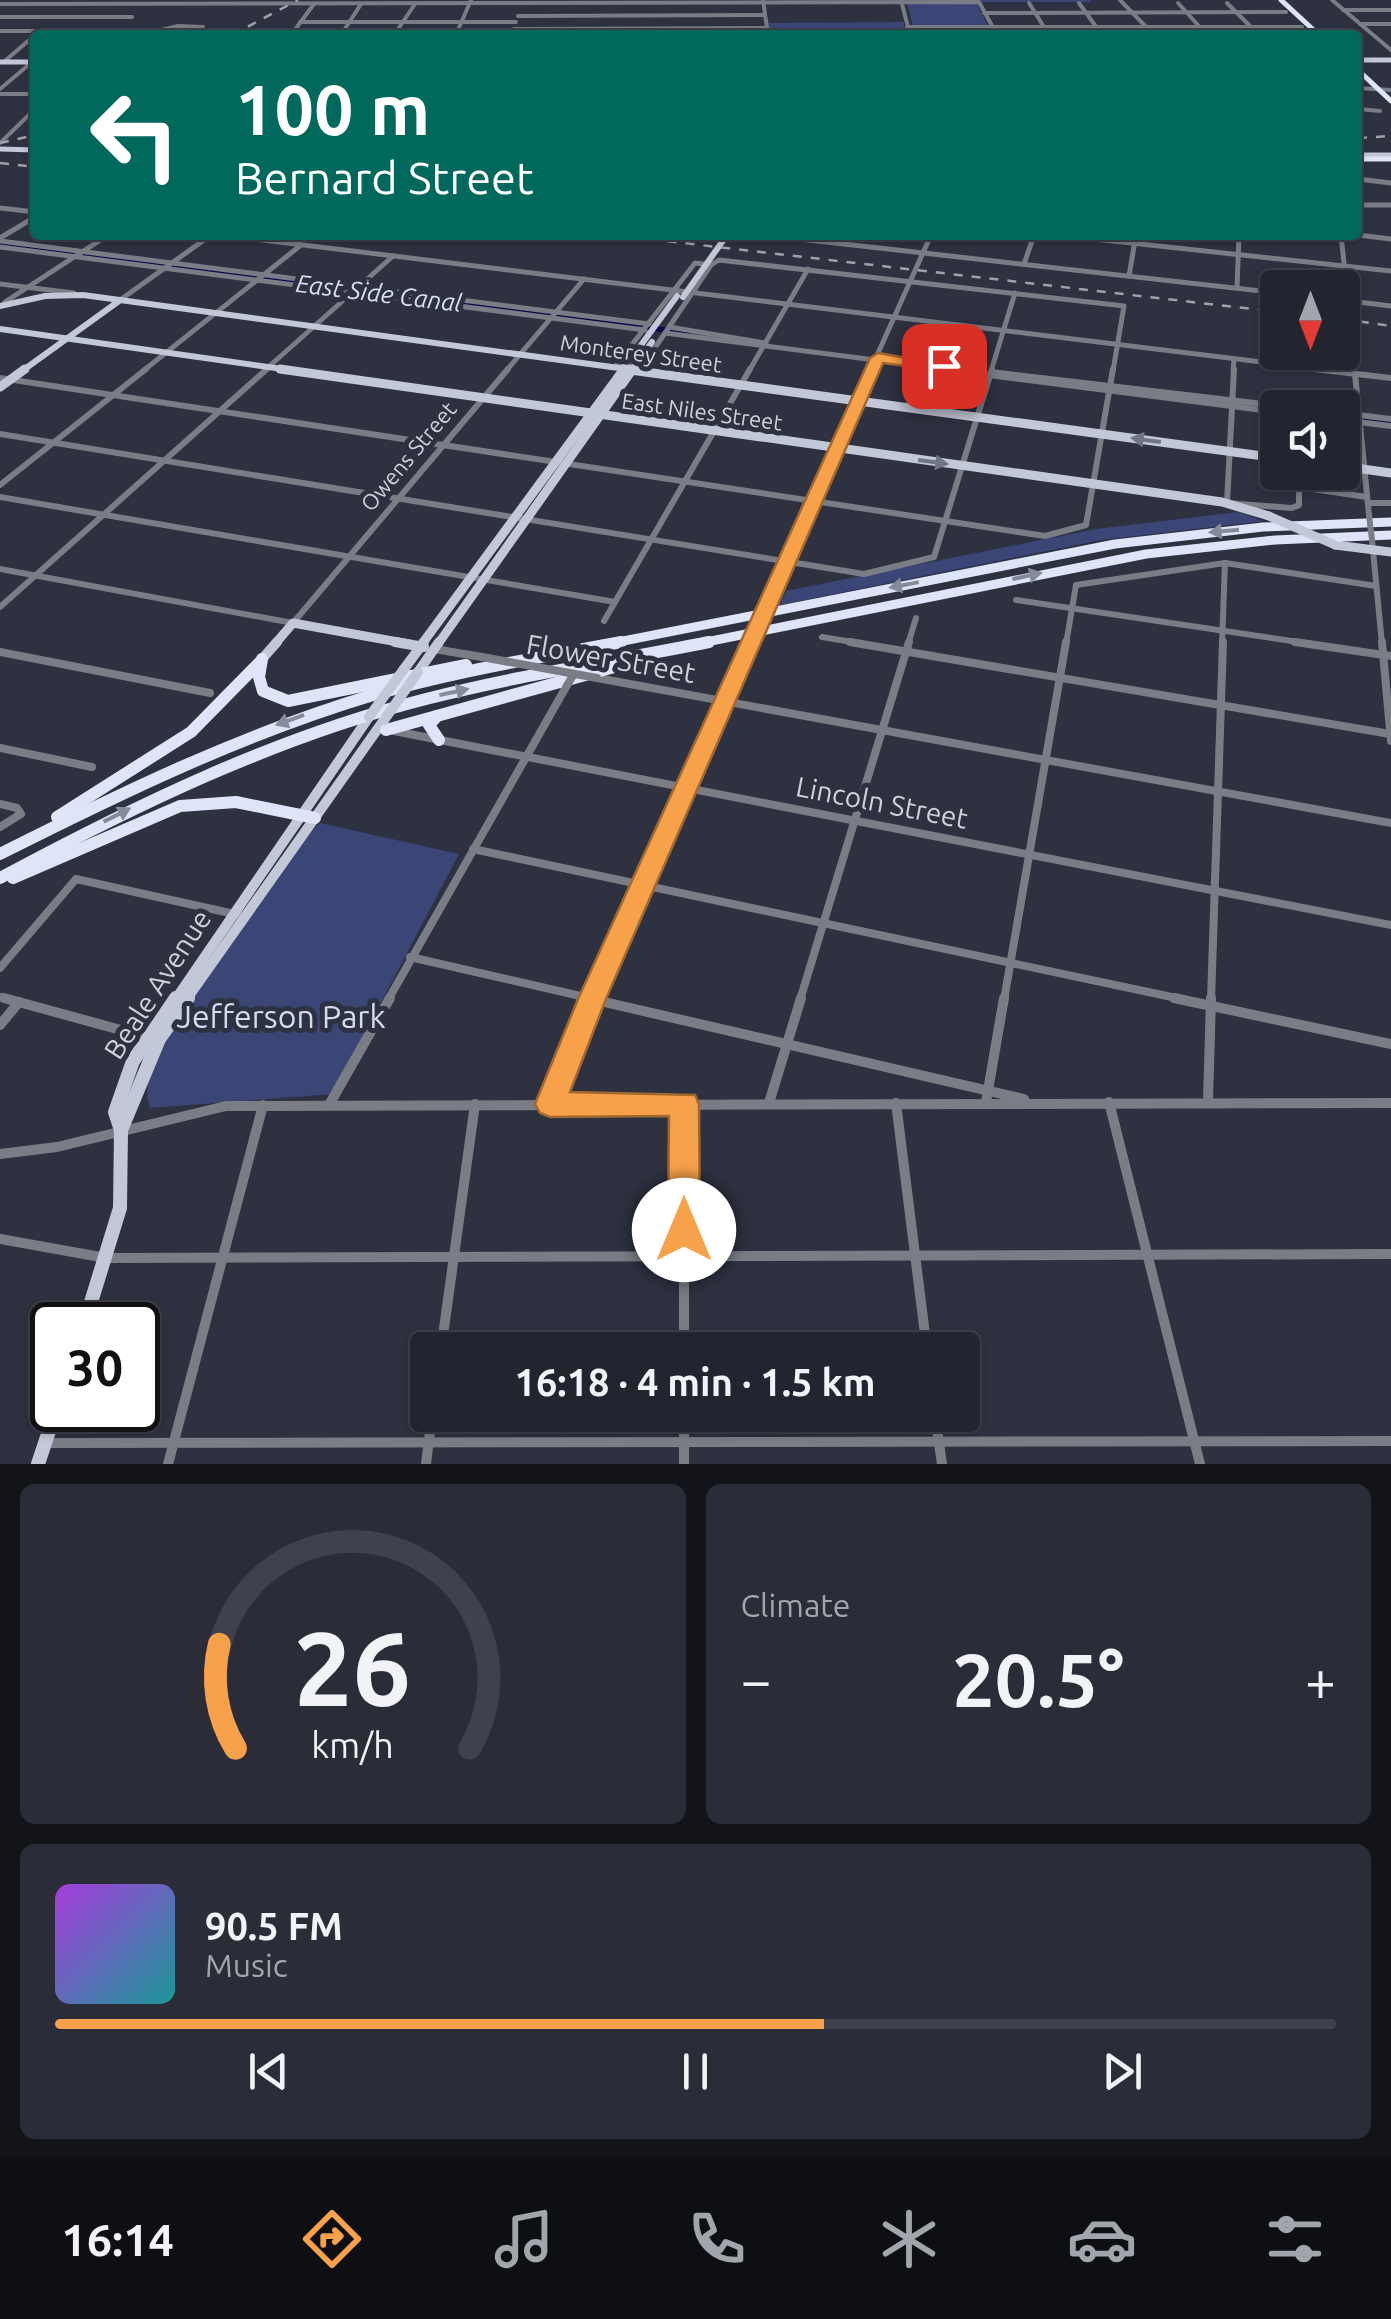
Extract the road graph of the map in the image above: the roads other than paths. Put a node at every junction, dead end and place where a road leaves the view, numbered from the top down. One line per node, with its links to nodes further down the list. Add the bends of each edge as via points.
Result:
1 (32, 0): 22 (street)
2 (1120, 0): 30 (street)
3 (1277, 0): 33 (highway); 78 (highway)
4 (1332, 0): 24 (street)
5 (1369, 0): 25 (street)
6 (666, 1): 7 (street); 16 (street); 36 (street)
7 (763, 1): 8 (street); 34 (street)
8 (902, 1): 27 (street, via 978,2); 48 (street)
9 (74, 2): 10 (street); 22 (street); 38 (street)
10 (147, 2): 11 (street); 39 (street)
11 (197, 2): 12 (street)
12 (242, 2): 23 (street)
13 (362, 2): 14 (street); 23 (street); 41 (street)
14 (416, 2): 15 (street); 42 (street)
15 (470, 2): 16 (street); 43 (street)
16 (526, 2): 35 (street)
17 (1029, 3): 28 (street)
18 (1079, 3): 29 (street)
19 (1178, 3): 31 (street)
20 (1227, 3): 32 (street)
21 (0, 4): 22 (street)
22 (27, 4)
23 (314, 4): 40 (street)
24 (1343, 10): 25 (street); 45 (street)
25 (1381, 10): 26 (street)
26 (1391, 10)
27 (984, 12): 28 (street); 50 (street)
28 (1035, 12): 29 (street); 51 (street)
29 (1086, 12): 30 (street); 52 (street)
30 (1136, 12): 31 (street); 53 (street)
31 (1186, 12): 32 (street); 54 (street)
32 (1237, 12): 33 (street); 55 (street)
33 (1286, 12): 47 (highway)
34 (765, 15): 36 (street); 69 (street)
35 (521, 16): 36 (street); 44 (street); 65 (street)
36 (665, 16): 56 (street)
37 (0, 17): 38 (street)
38 (56, 17): 39 (street); 57 (street)
39 (132, 17): 58 (street)
40 (300, 22): 41 (street); 61 (street)
41 (349, 22): 42 (street); 62 (street)
42 (405, 22): 43 (street); 63 (street)
43 (461, 22): 44 (street); 64 (street)
44 (516, 22): 66 (street)
45 (1360, 24): 46 (street); 82 (street)
46 (1391, 24)
47 (1302, 26): 55 (street); 77 (highway)
48 (907, 27): 49 (street); 70 (street)
49 (940, 27): 50 (street); 71 (street)
50 (992, 27): 51 (street); 72 (street)
51 (1044, 27): 52 (street)
52 (1096, 27): 53 (street); 73 (street)
53 (1148, 27): 54 (street); 74 (street)
54 (1199, 27): 55 (street); 75 (street)
55 (1251, 27): 76 (street)
56 (649, 29): 67 (street); 68 (street)
57 (41, 30)
58 (118, 30)
59 (172, 30): 60 (street, via 203,27)
60 (197, 30)
61 (294, 30)
62 (343, 30)
63 (398, 30)
64 (458, 30)
65 (515, 30)
66 (515, 30)
67 (630, 30)
68 (656, 30)
69 (767, 30)
70 (908, 30)
71 (942, 30)
72 (994, 30)
73 (1098, 30)
74 (1150, 30)
75 (1202, 30)
76 (1254, 30)
77 (1306, 30)
78 (1313, 30)
79 (0, 31): 80 (street)
80 (30, 33)
81 (30, 39): 86 (street)
82 (1379, 40): 83 (street); 84 (street)
83 (1391, 40)
84 (1391, 56): 85 (main road)
85 (1362, 59)
86 (2, 60): 87 (main road)
87 (30, 61)
88 (30, 65): 95 (street)
89 (1362, 74): 93 (highway)
90 (1362, 83): 92 (highway)
91 (1362, 88): 92 (street)
92 (1368, 89): 93 (street); 97 (highway)
93 (1379, 90): 94 (street); 97 (highway)
94 (1391, 90)
95 (0, 92): 96 (street)
96 (30, 94)
97 (1391, 104)
98 (1362, 109): 99 (street)
99 (1380, 111)
100 (30, 114): 101 (street)
101 (0, 146): 102 (main road)
102 (30, 149)
103 (1362, 156): 104 (highway)
104 (1390, 158)
105 (1362, 180): 106 (street)
106 (1391, 182)
107 (1362, 205): 108 (street)
108 (1391, 205)
109 (0, 208): 110 (street)
110 (30, 213)
111 (30, 218): 125 (street)
112 (1362, 235): 113 (street)
113 (1391, 236)
114 (100, 240): 129 (street)
115 (203, 240): 132 (street)
116 (262, 240): 127 (street)
117 (720, 240): 152 (main road, Beale Avenue, bridge)
118 (839, 240): 128 (street)
119 (928, 240): 128 (street)
120 (1032, 240): 133 (street)
121 (1106, 240): 126 (street)
122 (1135, 240): 126 (street)
123 (1239, 240): 130 (street)
124 (1342, 240): 135 (street)
125 (0, 242): 129 (street)
126 (1135, 243): 130 (street); 141 (street)
127 (301, 245): 131 (street); 140 (street)
128 (923, 253): 133 (street); 144 (street)
129 (78, 254): 132 (street); 136 (street); 146 (street)
130 (1238, 254): 135 (street); 147 (street)
131 (393, 256): 142 (street); 148 (street)
132 (171, 263): 136 (street); 140 (street)
133 (1024, 264): 141 (street)
134 (711, 265): 137 (street, via 720,260); 150 (street); 152 (street, via 695,263)
135 (1344, 266): 138 (street); 139 (street)
136 (164, 268): 143 (street); 154 (street)
137 (808, 269): 144 (street); 157 (street)
138 (1344, 270)
139 (1391, 271)
140 (263, 275): 143 (street); 148 (street)
141 (1129, 276): 147 (street)
142 (584, 279): 152 (street); 160 (street, Owens Street)
143 (257, 280): 148 (street); 159 (street)
144 (910, 281): 151 (street); 161 (street)
145 (0, 284): 146 (street, Monterey Street)
146 (28, 288): 153 (street, Monterey Street); 156 (street)
147 (1237, 288): 149 (street)
148 (355, 290): 160 (street); 162 (street)
149 (1260, 291)
150 (692, 292): 152 (street); 157 (street); 165 (street)
151 (1016, 294): 166 (street); 169 (street, via 1124,306)
152 (678, 295): 163 (street); 175 (main road, Beale Avenue)
153 (83, 296): 154 (main road, Monterey Street); 156 (main road)
154 (120, 300): 159 (main road, Monterey Street); 167 (main road)
155 (1360, 302): 158 (street)
156 (3, 304)
157 (789, 304): 161 (street); 168 (street)
158 (1391, 306)
159 (215, 313): 162 (main road, Monterey Street); 170 (street)
160 (554, 315): 163 (street); 171 (street, Owens Street)
161 (894, 317): 166 (street); 172 (street)
162 (314, 327): 171 (main road, Monterey Street); 174 (street)
163 (647, 327): 175 (street)
164 (0, 329): 167 (main road, East Niles Street)
165 (667, 330): 168 (street); 175 (street)
166 (1004, 331): 169 (street); 176 (street)
167 (67, 338): 170 (main road, East Niles Street); 179 (main road)
168 (766, 344): 172 (street); 180 (street)
169 (1117, 344): 173 (street); 182 (street)
170 (166, 352): 174 (main road, East Niles Street); 184 (street)
171 (520, 355): 175 (main road, Monterey Street); 185 (street, Owens Street)
172 (878, 358): 176 (street); 186 (street)
173 (1234, 359): 177 (street); 187 (street)
174 (268, 367): 185 (main road, East Niles Street); 190 (street)
175 (629, 367): 180 (main road, Monterey Street); 191 (main road, Beale Avenue); 192 (main road, Beale Avenue)
176 (991, 372): 182 (street); 193 (street)
177 (1355, 374): 178 (street); 183 (street)
178 (1391, 378)
179 (5, 379): 181 (main road); 184 (street)
180 (742, 385): 186 (main road, Monterey Street); 196 (street)
181 (0, 387)
182 (1110, 387): 187 (street); 198 (street)
183 (1357, 390)
184 (112, 395): 190 (street); 199 (street)
185 (484, 398): 191 (main road, East Niles Street); 200 (street, Owens Street)
186 (858, 400): 193 (main road, Monterey Street); 201 (street)
187 (1232, 402): 188 (street); 189 (street); 202 (street)
188 (1260, 405)
189 (1260, 408)
190 (219, 412): 200 (street); 204 (street)
191 (590, 414): 192 (main road, East Niles Street); 205 (main road, Beale Avenue)
192 (602, 415): 196 (main road, East Niles Street); 206 (main road, Beale Avenue)
193 (977, 417): 198 (main road, Monterey Street); 207 (street)
194 (1360, 419): 195 (street); 209 (street)
195 (1391, 423)
196 (714, 431): 201 (main road, East Niles Street); 211 (street)
197 (0, 434): 199 (street)
198 (1102, 434): 202 (main road, Monterey Street, one-way to 198); 212 (street)
199 (53, 442): 204 (street); 213 (street)
200 (444, 445): 205 (street); 215 (street, Owens Street)
201 (836, 448): 207 (main road, East Niles Street, one-way to 207); 217 (street)
202 (1230, 451): 203 (main road, Monterey Street); 219 (street)
203 (1260, 455)
204 (164, 460): 215 (street); 220 (street)
205 (554, 462): 206 (street); 221 (main road, Beale Avenue)
206 (566, 464): 211 (street); 222 (main road, Beale Avenue)
207 (964, 466): 212 (main road, East Niles Street); 223 (street)
208 (1360, 469): 209 (main road)
209 (1365, 470): 210 (main road); 216 (street)
210 (1391, 473)
211 (685, 482): 217 (street); 226 (street)
212 (1093, 484): 219 (main road, East Niles Street); 223 (street, via 1084,527 1045,536)
213 (0, 485)
214 (0, 497): 220 (street)
215 (398, 499): 221 (street); 229 (street, Owens Street)
216 (1368, 500): 218 (street); 219 (street, via 1306,488 1299,489 1299,505 1292,508); 227 (street, bridge)
217 (813, 501): 223 (street); 230 (street)
218 (1391, 502)
219 (1227, 503): 227 (main road, East Niles Street, bridge, via 1334,545)
220 (103, 515): 229 (street); 233 (street)
221 (515, 517): 222 (street); 234 (main road, Beale Avenue)
222 (528, 519): 226 (street); 235 (main road, Beale Avenue)
223 (945, 521): 230 (street, via 932,560 858,574)
224 (1391, 522): 252 (highway, one-way to 252, via 1263,527 1115,544)
225 (1391, 535): 247 (highway, one-way to 225, via 1146,554)
226 (651, 540): 230 (street); 239 (street)
227 (1373, 552): 228 (main road, East Niles Street); 236 (street)
228 (1391, 552)
229 (349, 557): 234 (street); 244 (street, Owens Street)
230 (785, 563): 258 (street, bridge)
231 (1224, 563): 236 (street); 241 (street, via 1076,585); 245 (street)
232 (0, 569): 233 (street, Flower Street)
233 (35, 576): 240 (street); 244 (street, Flower Street)
234 (470, 578): 235 (street); 248 (main road, Beale Avenue)
235 (483, 580): 239 (street); 249 (main road, Beale Avenue)
236 (1376, 591): 237 (street); 253 (street)
237 (1391, 598)
238 (1016, 600): 241 (street)
239 (615, 602): 243 (street)
240 (0, 607)
241 (1072, 609): 245 (street); 256 (street)
242 (916, 618): 251 (street)
243 (604, 621)
244 (294, 623): 248 (main road, Flower Street); 254 (main road, Owens Street)
245 (1222, 631): 253 (street); 259 (street)
246 (822, 637): 251 (street)
247 (706, 642): 260 (highway); 282 (highway, one-way to 247, via 188,780 356,716)
248 (420, 647): 249 (main road, Flower Street); 262 (main road, Beale Avenue, bridge)
249 (434, 649): 255 (street, Flower Street, bridge); 263 (main road, Beale Avenue, bridge)
250 (0, 652): 257 (street)
251 (906, 652): 256 (street); 264 (street)
252 (554, 654): 254 (highway, via 420,672 298,701 262,691); 280 (highway, one-way to 280, via 365,696 239,738)
253 (1387, 656): 261 (street)
254 (262, 659): 280 (highway, via 168,749)
255 (574, 674): 258 (street, Flower Street, bridge); 268 (street, bridge)
256 (1060, 678): 259 (street); 269 (street)
257 (210, 693)
258 (724, 702): 264 (street, Flower Street); 271 (street)
259 (1219, 705): 265 (street); 272 (street)
260 (438, 716): 263 (highway); 266 (highway, via 429,725)
261 (1390, 720): 265 (street)
262 (366, 722): 263 (main road, Lincoln Street); 274 (main road, Beale Avenue)
263 (383, 726): 266 (street, Lincoln Street); 275 (main road, Beale Avenue)
264 (881, 730): 269 (street, Flower Street); 276 (street)
265 (1391, 737)
266 (440, 740): 268 (street, Lincoln Street)
267 (0, 748): 270 (street)
268 (527, 756): 271 (street, Lincoln Street); 279 (street)
269 (1045, 760): 272 (street, Flower Street); 281 (street)
270 (92, 768)
271 (686, 787): 276 (street, Lincoln Street); 283 (street)
272 (1215, 791): 277 (street, Flower Street); 284 (street)
273 (0, 804): 278 (street, via 22,814)
274 (299, 814): 275 (highway); 282 (highway, via 236,802 180,806); 285 (main road, Beale Avenue)
275 (315, 818): 285 (main road, Beale Avenue)
276 (853, 820): 281 (street, Lincoln Street); 286 (street)
277 (1391, 823)
278 (0, 827)
279 (473, 849): 283 (street); 288 (street)
280 (0, 853)
281 (1029, 854): 284 (street, Lincoln Street); 289 (street)
282 (0, 881)
283 (642, 885): 286 (street); 292 (street)
284 (1212, 890): 287 (street, Lincoln Street); 294 (street)
285 (238, 915): 290 (street, via 76,879); 296 (main road, Beale Avenue)
286 (821, 923): 289 (street); 297 (street)
287 (1391, 925)
288 (410, 957): 292 (street); 308 (street)
289 (1010, 963): 294 (street); 299 (street)
290 (0, 968)
291 (0, 998): 293 (street)
292 (592, 999): 297 (street); 306 (street)
293 (18, 1002): 295 (street); 296 (street)
294 (1212, 1006): 298 (street); 300 (street)
295 (0, 1025)
296 (153, 1039): 310 (main road, Beale Avenue, via 115,1112)
297 (784, 1043): 299 (street); 303 (street)
298 (1391, 1044)
299 (987, 1096): 301 (street); 304 (street)
300 (1208, 1101): 301 (street); 302 (street)
301 (1108, 1102): 314 (street)
302 (1391, 1102)
303 (769, 1103): 304 (street); 307 (street)
304 (896, 1103): 316 (street)
305 (476, 1104): 306 (street); 308 (street); 319 (street)
306 (550, 1104): 307 (street)
307 (684, 1104): 315 (street)
308 (328, 1105): 309 (street)
309 (263, 1106): 310 (street, via 178,1113); 318 (street)
310 (121, 1130): 311 (street, via 52,1149); 317 (main road, Beale Avenue, via 120,1208)
311 (0, 1154)
312 (0, 1239): 317 (street)
313 (1391, 1254): 314 (street)
314 (1146, 1255): 316 (street); 328 (street)
315 (684, 1256): 316 (street); 319 (street); 322 (street)
316 (915, 1256): 323 (street)
317 (106, 1258): 318 (street); 320 (main road, Beale Avenue)
318 (222, 1258): 319 (street); 333 (street)
319 (453, 1258): 321 (street)
320 (92, 1302)
321 (443, 1332)
322 (684, 1332)
323 (925, 1332)
324 (49, 1432): 334 (main road)
325 (430, 1432): 331 (street)
326 (684, 1432): 330 (street)
327 (937, 1432): 329 (street)
328 (1193, 1438): 329 (street); 332 (street); 340 (street)
329 (938, 1439): 330 (street); 339 (street)
330 (684, 1440): 331 (street); 338 (street)
331 (429, 1441): 333 (street); 337 (street)
332 (1391, 1441)
333 (174, 1442): 334 (street); 336 (street)
334 (45, 1443): 335 (main road)
335 (38, 1464)
336 (168, 1464)
337 (426, 1464)
338 (684, 1464)
339 (942, 1464)
340 (1200, 1464)

